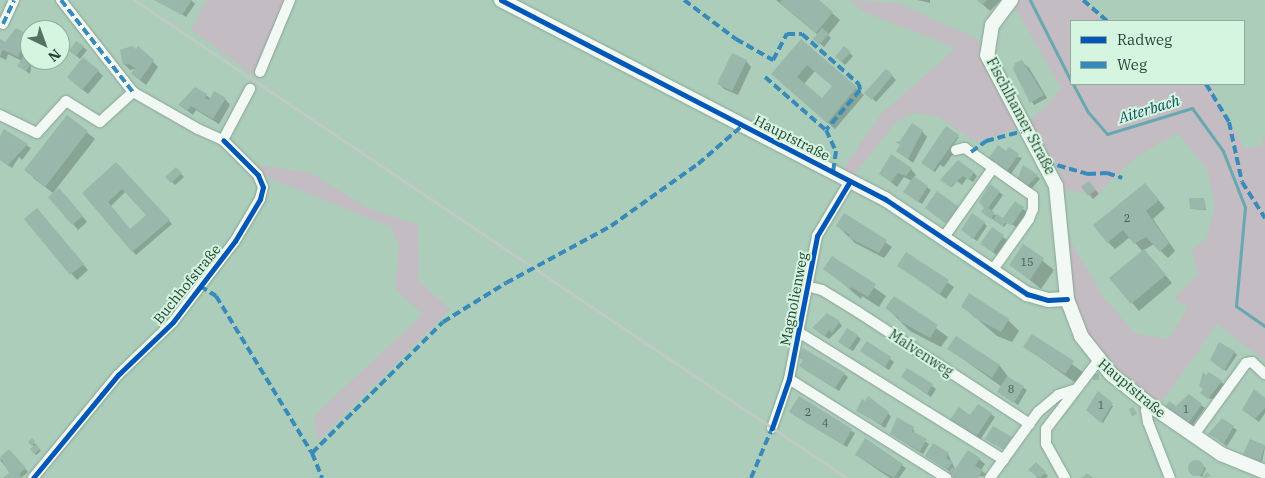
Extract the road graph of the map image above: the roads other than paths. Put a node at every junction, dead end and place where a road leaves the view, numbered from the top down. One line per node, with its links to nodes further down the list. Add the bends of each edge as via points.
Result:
1 (14, 0): 6 (street)
2 (61, 0): 9 (street, Buchhofstraße)
3 (290, 0): 7 (street)
4 (501, 0): 14 (street, Hauptstraße)
5 (1011, 0): 18 (street, Fischlhamer Straße, via 992,25 987,55 1056,186)
6 (3, 24)
7 (260, 72)
8 (250, 89): 11 (street)
9 (133, 92): 10 (street, via 100,122 66,101 37,133); 11 (street, Buchhofstraße)
10 (0, 115)
11 (223, 140): 30 (street, Buchhofstraße, via 258,175 263,187 260,199 235,241 173,322 118,375)
12 (956, 150): 13 (street, via 965,148)
13 (993, 168): 15 (street); 16 (street, via 1034,199 1029,219)
14 (850, 181): 15 (street, Hauptstraße, via 901,208); 17 (street, Magnolienweg, via 821,227)
15 (944, 238): 16 (street, Hauptstraße)
16 (992, 271): 18 (street, Hauptstraße, via 1032,297)
17 (810, 287): 19 (street, Magnolienweg); 25 (street, Malvenweg, via 822,290 858,312)
18 (1068, 299): 20 (street, Hauptstraße, via 1081,336)
19 (800, 332): 22 (street, Magnolienweg); 28 (street)
20 (1098, 360): 23 (street); 24 (street, Hauptstraße)
21 (1265, 374): 27 (street, via 1252,362 1246,362)
22 (789, 380): 26 (street, Magnolienweg); 31 (street)
23 (1073, 390): 25 (street, via 1064,391 1048,402); 33 (street, via 1046,429 1046,444)
24 (1150, 405): 27 (street, Hauptstraße); 34 (street, via 1146,410 1148,422)
25 (1030, 424): 28 (street)
26 (772, 428)
27 (1193, 436): 29 (street, Hauptstraße, via 1229,458)
28 (1004, 460): 32 (street)
29 (1265, 472)
30 (33, 478)
31 (946, 478)
32 (990, 478)
33 (1065, 478)
34 (1170, 478)

